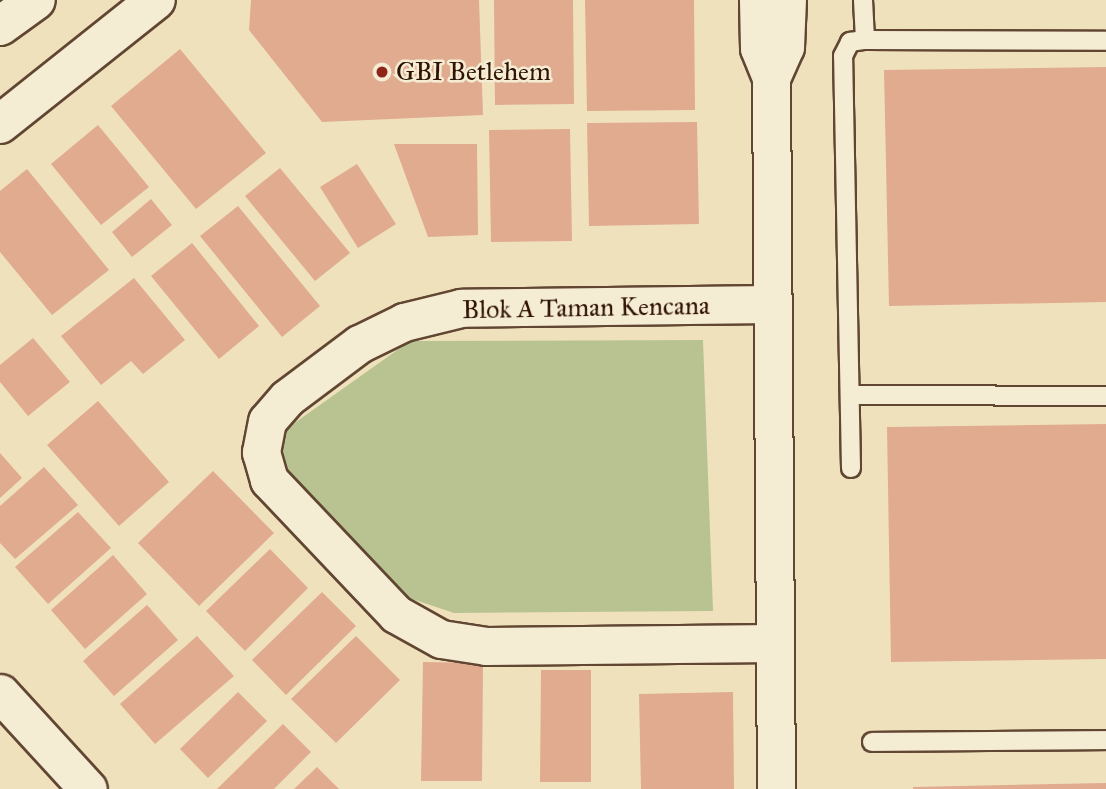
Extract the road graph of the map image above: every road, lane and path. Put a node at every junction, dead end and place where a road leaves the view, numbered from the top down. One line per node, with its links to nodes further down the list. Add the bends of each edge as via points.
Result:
1 (36, 0): 6 (street)
2 (156, 0): 10 (street)
3 (758, 0): 9 (street, via 759,48)
4 (787, 0): 9 (street, via 785,47)
5 (863, 0): 7 (lane)
6 (0, 26)
7 (865, 40): 8 (lane); 12 (lane, via 850,41 844,55)
8 (1106, 41)
9 (771, 78): 11 (street)
10 (0, 124)
11 (771, 304): 15 (street); 15 (street, Blok A Taman Kencana, via 461,308 404,321 359,344 286,398 267,421 261,452 269,480 396,614 441,639 486,646)
12 (850, 395): 13 (lane); 14 (lane)
13 (1106, 396)
14 (851, 468)
15 (774, 643): 20 (street)
16 (0, 693): 19 (street)
17 (1106, 740): 18 (lane)
18 (872, 742)
19 (88, 789)
20 (776, 789)

